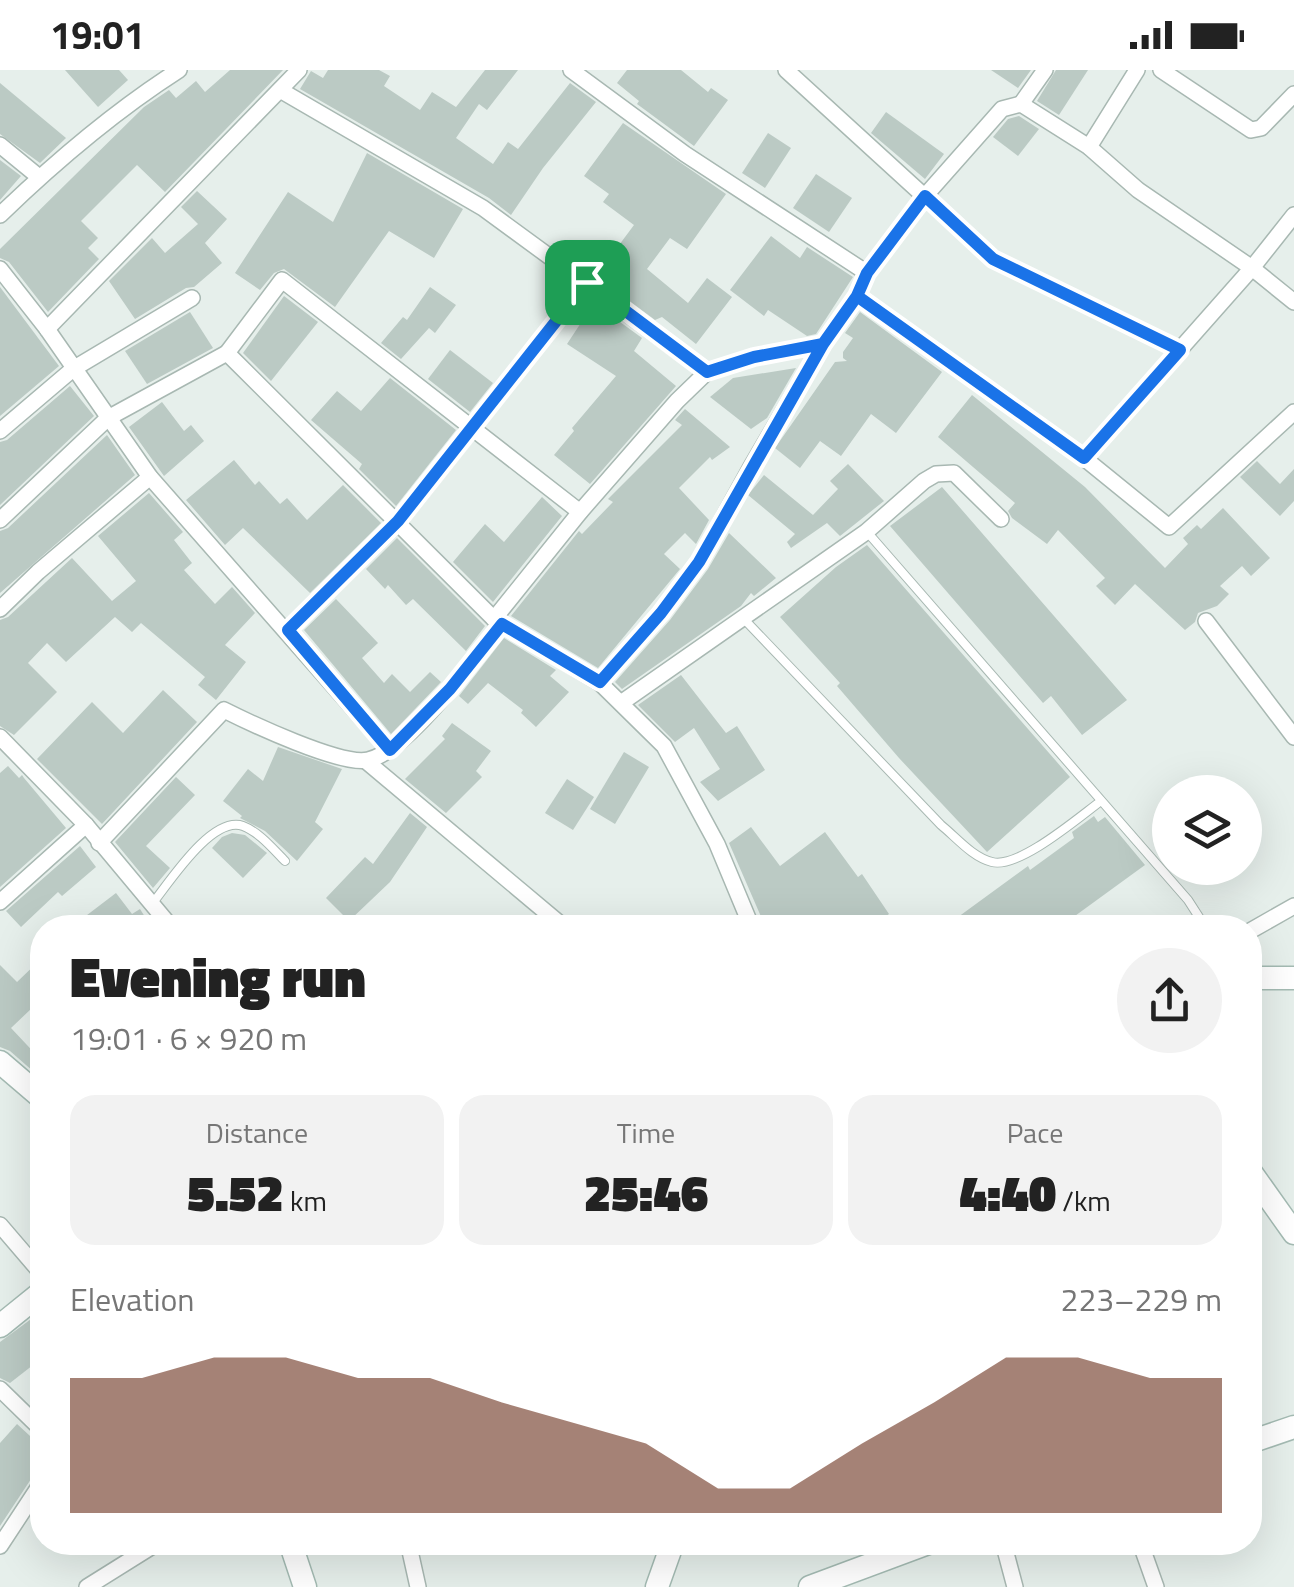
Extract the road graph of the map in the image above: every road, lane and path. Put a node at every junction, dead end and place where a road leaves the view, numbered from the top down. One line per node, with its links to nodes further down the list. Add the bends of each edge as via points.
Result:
1 (180, 70): 13 (street)
2 (299, 70): 8 (street)
3 (570, 70): 19 (street)
4 (786, 70): 14 (street)
5 (1045, 70): 10 (street)
6 (1137, 70): 12 (street)
7 (1161, 70): 9 (street, via 1251,130)
8 (280, 90): 20 (street, via 483,208); 24 (street)
9 (1294, 94)
10 (1021, 104): 12 (street); 14 (street, via 1002,109)
11 (0, 145): 13 (street)
12 (1089, 147): 17 (street, via 1138,190)
13 (39, 178): 15 (street)
14 (925, 196): 19 (street); 26 (street, via 993,259)
15 (0, 215)
16 (1294, 215): 17 (street)
17 (1252, 268): 23 (street); 26 (street)
18 (0, 270): 24 (street)
19 (867, 273): 21 (street)
20 (587, 282): 29 (street); 33 (street)
21 (857, 296): 25 (street); 34 (street)
22 (192, 298): 28 (street)
23 (1294, 302)
24 (47, 330): 28 (street)
25 (823, 344): 29 (street); 46 (street, via 699,562)
26 (1180, 350): 34 (street)
27 (227, 353): 31 (street); 33 (street, via 282,280); 39 (street)
28 (73, 369): 31 (street); 32 (street)
29 (707, 372): 36 (street)
30 (1294, 412): 34 (street, via 1169,527)
31 (108, 418): 35 (street); 38 (street)
32 (0, 430)
33 (473, 430): 36 (street); 39 (street)
34 (1084, 458)
35 (150, 478): 41 (street); 45 (street)
36 (580, 512): 44 (street)
37 (1001, 519): 40 (street, via 954,473 936,474)
38 (0, 520)
39 (398, 521): 44 (street); 45 (street)
40 (866, 532): 42 (street); 52 (lane)
41 (0, 609)
42 (742, 618): 47 (street); 52 (lane, via 940,825 976,854 1009,862)
43 (1206, 621): 49 (street)
44 (498, 622): 46 (street); 50 (street, via 450,689)
45 (288, 630): 50 (street)
46 (600, 682): 47 (street)
47 (621, 703): 61 (street, via 664,746)
48 (0, 737): 53 (street)
49 (1294, 737)
50 (390, 750): 51 (street)
51 (366, 761): 54 (street, via 276,736 224,710); 60 (street)
52 (1101, 801): 62 (lane)
53 (86, 825): 54 (street); 56 (street)
54 (99, 843): 57 (street)
55 (285, 860): 57 (lane, via 245,826 221,826)
56 (0, 902)
57 (152, 904): 59 (street)
58 (1294, 906): 63 (street)
59 (161, 915)
60 (550, 915)
61 (747, 915)
62 (1198, 915)
63 (1262, 924)
64 (1262, 978): 65 (street)
65 (1294, 978)
66 (0, 1062): 67 (street)
67 (30, 1088)
68 (1262, 1183): 69 (street)
69 (1287, 1208): 71 (street)
70 (0, 1225): 72 (street)
71 (1294, 1233)
72 (30, 1260)
73 (30, 1302): 74 (street)
74 (0, 1326)
75 (0, 1390): 76 (street)
76 (30, 1419)
77 (1294, 1428): 78 (street)
78 (1262, 1438)
79 (30, 1500): 80 (street)
80 (0, 1546)
81 (138, 1555): 88 (street)
82 (294, 1555): 89 (street)
83 (411, 1555): 90 (street)
84 (668, 1555): 91 (street)
85 (893, 1555): 92 (street)
86 (1007, 1555): 93 (street)
87 (1145, 1555): 94 (street)
88 (87, 1587)
89 (305, 1587)
90 (418, 1587)
91 (656, 1587)
92 (810, 1587)
93 (1016, 1587)
94 (1156, 1587)

